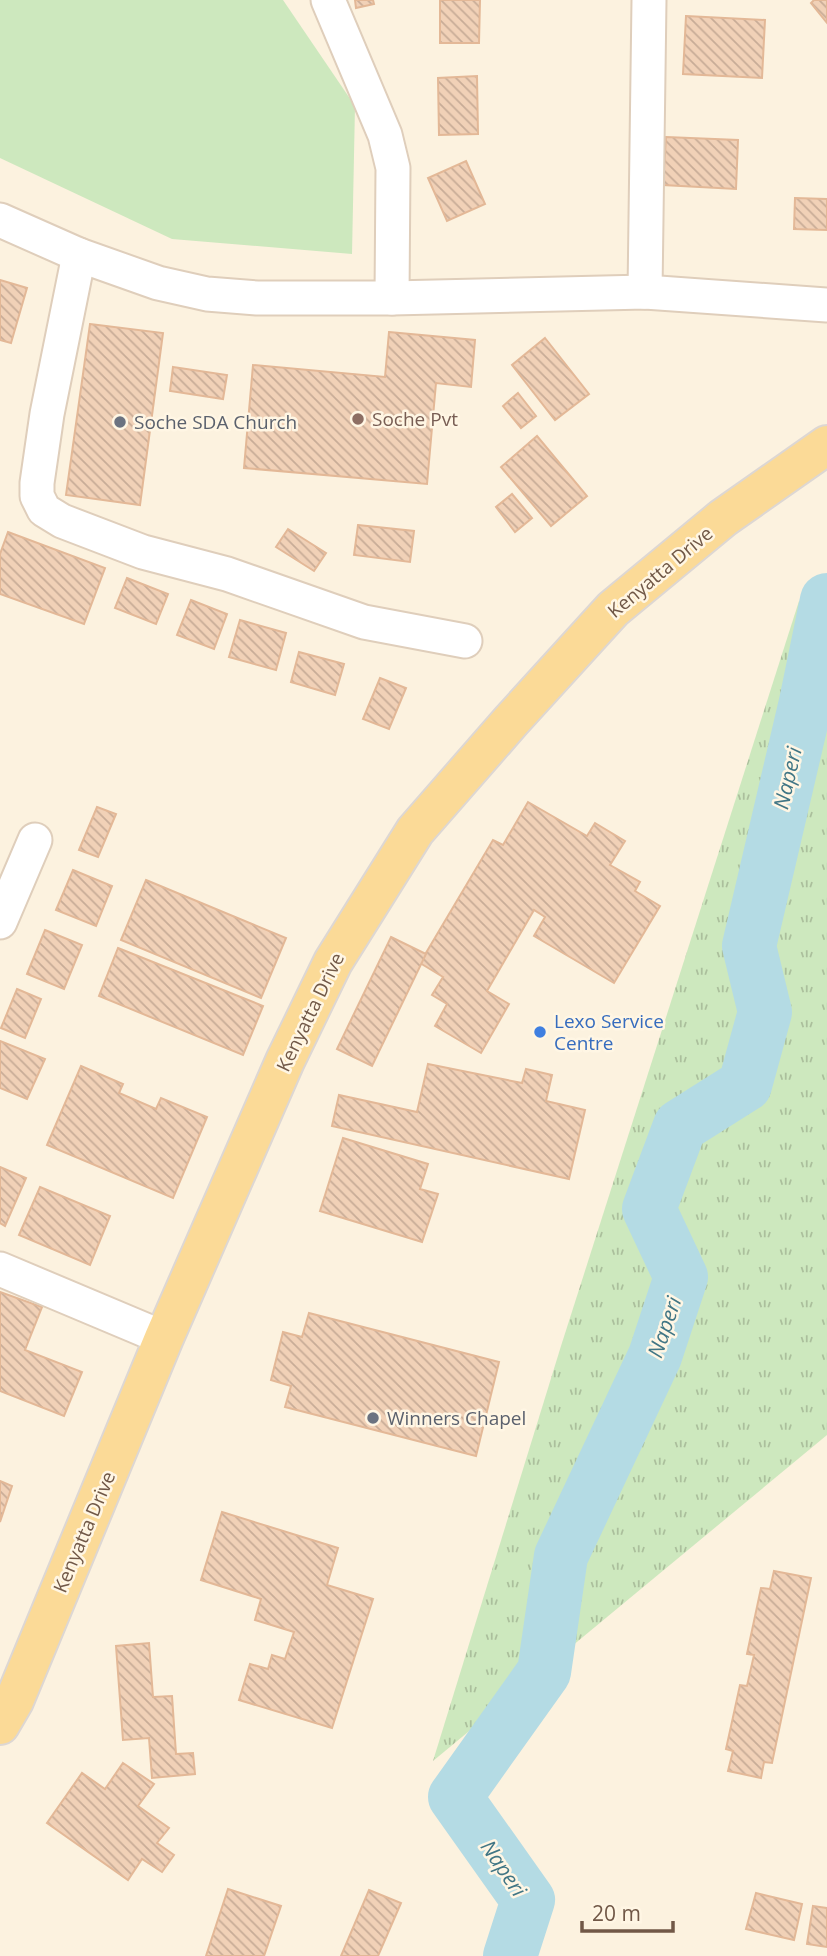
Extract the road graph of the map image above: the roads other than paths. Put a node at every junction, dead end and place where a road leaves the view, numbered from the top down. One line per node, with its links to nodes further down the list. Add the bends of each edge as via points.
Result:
1 (328, 0): 6 (street, via 385,135 393,168)
2 (649, 0): 5 (street)
3 (0, 220): 4 (street)
4 (79, 255): 6 (street, via 158,284 207,294); 9 (street, via 37,483 44,510 143,552 227,574 364,622)
5 (645, 292): 6 (street); 7 (street)
6 (392, 298)
7 (827, 305)
8 (827, 445): 13 (main road, Kenyatta Drive, via 723,518 613,609 415,831 332,962)
9 (466, 641)
10 (35, 840): 11 (street)
11 (0, 922)
12 (0, 1269): 13 (street)
13 (164, 1338): 14 (main road, Kenyatta Drive, via 14,1701)
14 (0, 1725)

